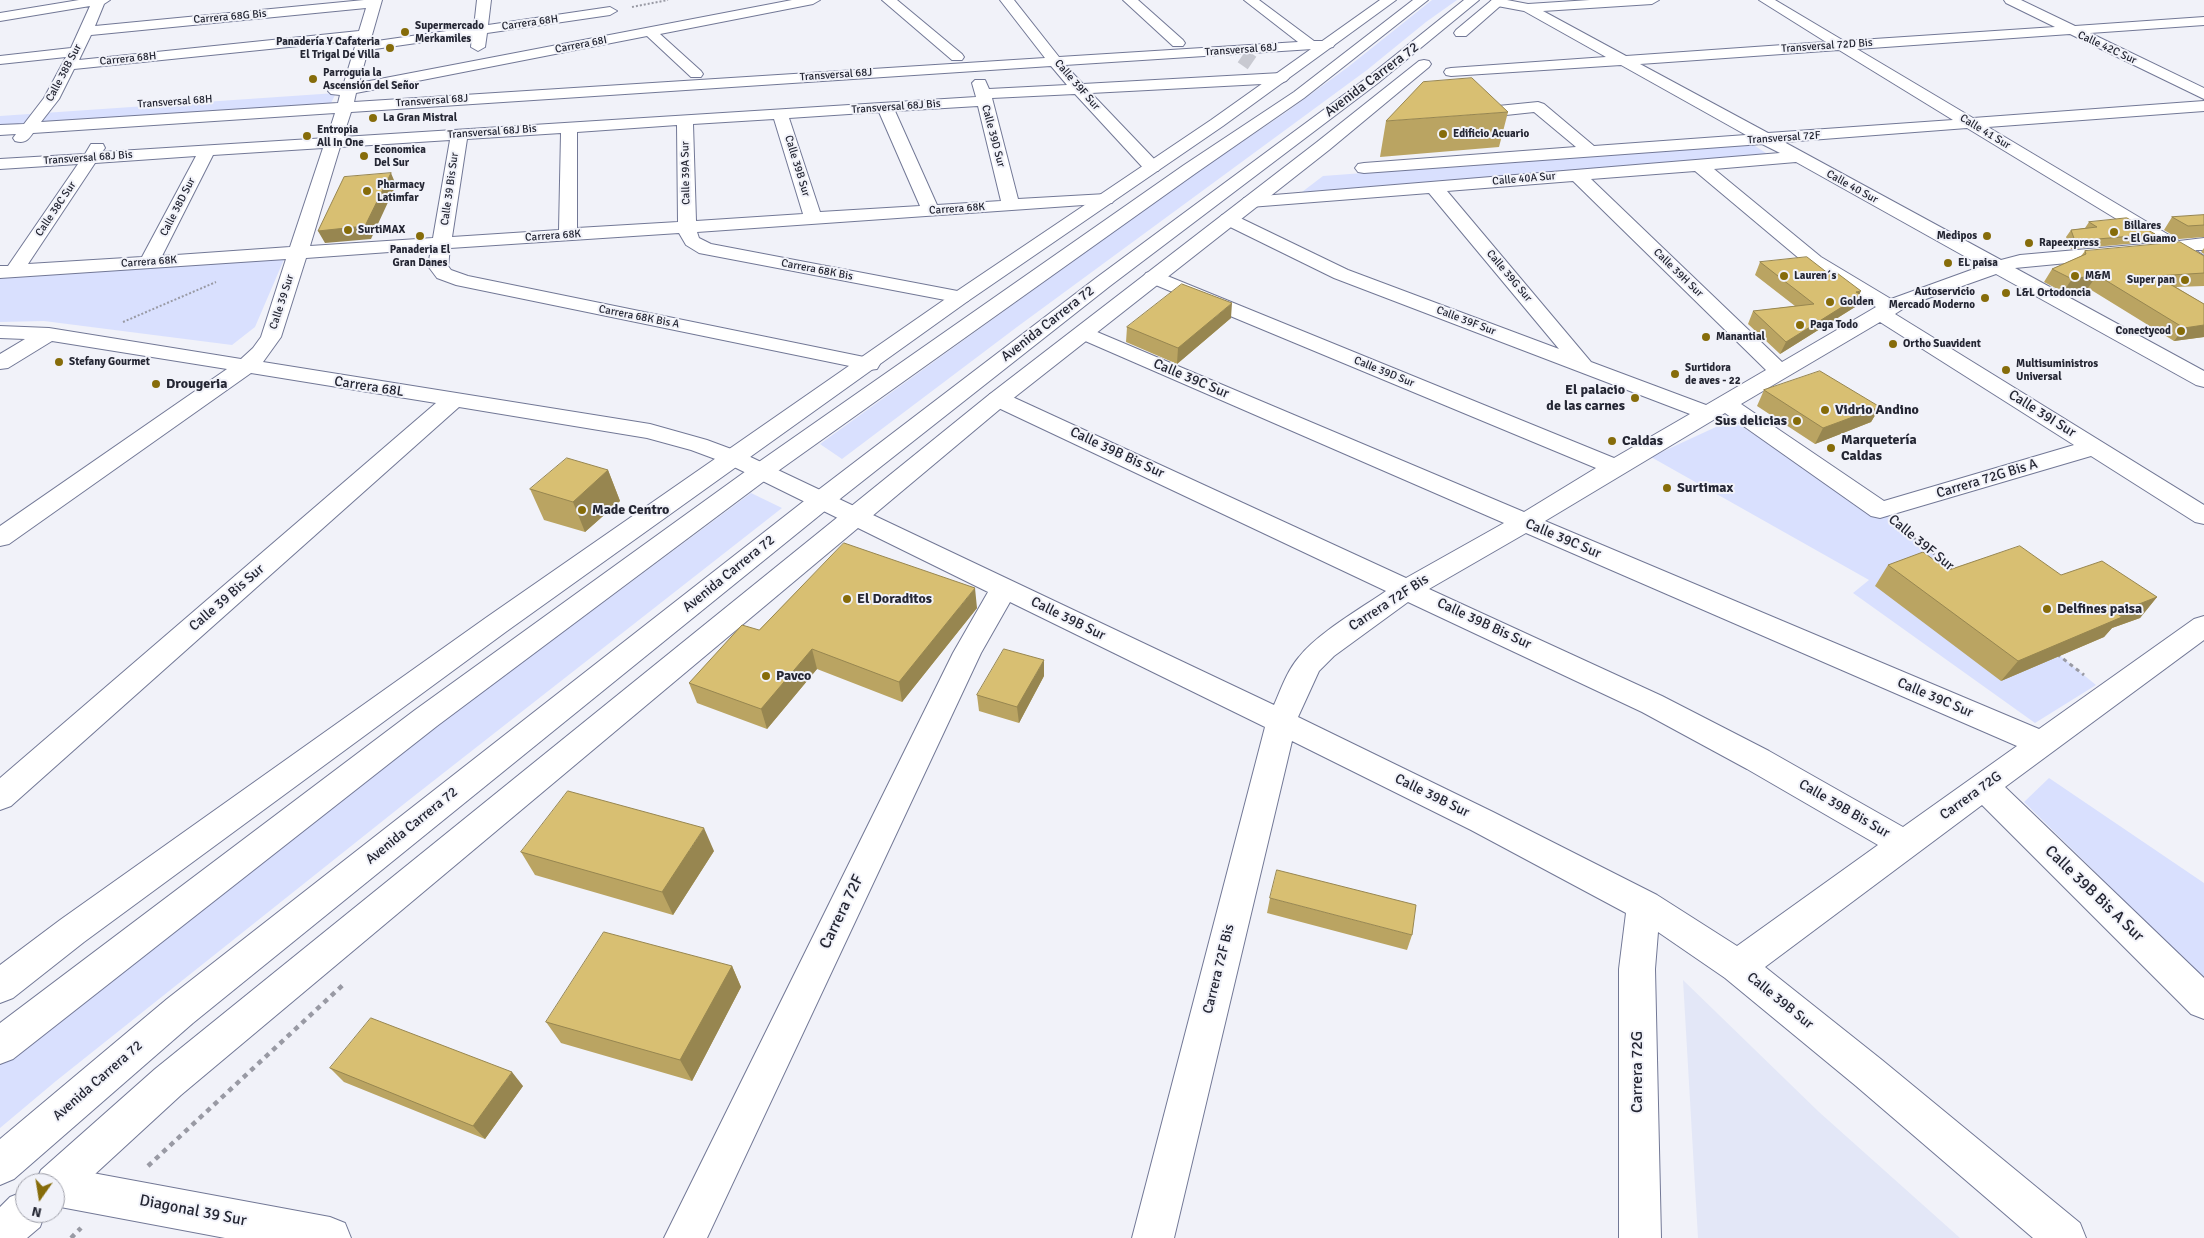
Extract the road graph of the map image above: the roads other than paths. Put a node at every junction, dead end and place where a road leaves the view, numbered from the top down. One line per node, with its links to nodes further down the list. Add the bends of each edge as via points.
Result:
1 (103, 0): 13 (main road)
2 (484, 0): 23 (main road)
3 (813, 0): 24 (main road, Carrera 68I)
4 (888, 0): 34 (main road)
5 (1007, 0): 32 (main road, Calle 39F Sur)
6 (1130, 0): 27 (main road)
7 (1251, 0): 25 (main road)
8 (1422, 0): 64 (main road, via 1306,90)
9 (1472, 0): 96 (main road, Avenida Carrera 72, via 1374,80)
10 (1652, 0): 17 (main road)
11 (1766, 0): 31 (main road, Calle 41 Sur)
12 (2011, 0): 21 (main road, Calle 42C Sur)
13 (90, 1): 19 (main road); 22 (main road, Calle 38B Sur)
14 (1385, 1): 28 (main road)
15 (1498, 1): 17 (main road, Calle 40 Sur); 29 (main road)
16 (375, 2): 22 (main road, Carrera 68G Bis); 26 (main road, Calle 39 Sur)
17 (1528, 8): 37 (main road, Calle 40 Sur)
18 (610, 11): 23 (main road, Carrera 68H)
19 (0, 17)
20 (2204, 21): 21 (main road, Transversal 72D Bis)
21 (2069, 30): 31 (main road, Transversal 72D Bis); 46 (main road, Calle 42C Sur)
22 (86, 31): 35 (main road, Calle 38B Sur)
23 (480, 31): 26 (main road, Carrera 68H); 39 (main road)
24 (650, 32): 39 (main road, Carrera 68I); 42 (main road)
25 (1297, 35): 27 (main road, Transversal 68J); 30 (main road)
26 (364, 41): 35 (main road, Carrera 68H); 47 (main road, Calle 39 Sur)
27 (1178, 43): 32 (main road, Transversal 68J)
28 (1328, 44): 30 (main road, Transversal 68J); 43 (main road)
29 (1448, 44)
30 (1310, 46): 38 (main road, Transversal 68J)
31 (1842, 46): 37 (main road, Transversal 72D Bis); 60 (main road, Calle 41 Sur)
32 (1052, 56): 34 (main road, Transversal 68J); 38 (main road, Transversal 68J); 40 (main road, Transversal 68J); 44 (main road, Calle 39F Sur)
33 (1433, 56): 80 (main road, Avenida Carrera 72)
34 (957, 57): 42 (main road, Transversal 68J)
35 (73, 58): 36 (main road, Carrera 68H); 53 (main road, Calle 38B Sur)
36 (0, 60)
37 (1623, 60): 41 (main road, Transversal 72D Bis); 66 (main road, Calle 40 Sur)
38 (1248, 63): 43 (main road, Transversal 68J Bis); 44 (main road, Transversal 68J Bis)
39 (476, 65): 47 (main road, Carrera 68I)
40 (975, 66): 47 (main road, Transversal 68J); 48 (main road, Calle 39D Sur)
41 (1451, 72)
42 (696, 74): 47 (main road, Transversal 68J)
43 (1285, 75): 68 (main road)
44 (1079, 89): 48 (main road, Transversal 68J Bis); 75 (main road, Calle 39F Sur)
45 (320, 92): 47 (main road)
46 (2204, 94)
47 (347, 98): 58 (main road, Transversal 68H); 67 (main road, Calle 39 Sur)
48 (983, 98): 50 (main road, Transversal 68J Bis); 81 (main road, Calle 39D Sur)
49 (2204, 106): 51 (main road, Transversal 72F)
50 (885, 107): 56 (main road, Transversal 68J Bis); 82 (main road)
51 (2178, 108): 59 (main road); 60 (main road, Transversal 72F)
52 (62, 109): 53 (main road)
53 (42, 111): 54 (main road); 61 (main road, Calle 38B Sur)
54 (26, 112)
55 (1478, 113): 70 (main road, via 1538,107)
56 (780, 114): 57 (main road, Transversal 68J Bis); 83 (main road, Calle 39B Sur)
57 (685, 120): 62 (main road, Transversal 68J Bis); 85 (main road, Calle 39A Sur)
58 (114, 122): 61 (main road, Transversal 68H); 72 (main road, Calle 38C Sur)
59 (2204, 122)
60 (1971, 124): 66 (main road, Transversal 72F); 89 (main road, Calle 41 Sur)
61 (28, 128): 63 (main road, Transversal 68H); 73 (main road, Calle 38B Sur)
62 (569, 128): 65 (main road, Transversal 68J Bis); 86 (main road)
63 (0, 130)
64 (1247, 130): 68 (main road); 114 (main road)
65 (459, 134): 67 (main road, Transversal 68J Bis); 87 (main road, Calle 39 Bis Sur)
66 (1765, 139): 70 (main road, Transversal 72F); 71 (main road, Calle 40 Sur)
67 (333, 143): 69 (main road, Transversal 68J Bis); 90 (main road, Calle 39 Sur)
68 (1179, 148): 75 (main road)
69 (207, 151): 72 (main road, Transversal 68J Bis); 91 (main road, Calle 38D Sur)
70 (1591, 152): 76 (main road, Transversal 72F)
71 (1798, 157): 74 (main road, Calle 40A Sur); 93 (main road, Calle 40 Sur)
72 (90, 158): 73 (main road, Transversal 68J Bis); 94 (main road, Calle 38C Sur)
73 (0, 164)
74 (1699, 165): 77 (main road, Calle 40A Sur); 98 (main road, Calle 39I Sur, via 1814,261)
75 (1152, 167): 79 (main road)
76 (1364, 168)
77 (1577, 175): 78 (main road, Calle 40A Sur); 106 (main road, Calle 39H Sur)
78 (1434, 187): 80 (main road, Calle 40A Sur); 104 (main road, Calle 39G Sur)
79 (1106, 199): 81 (main road, Carrera 68K); 97 (main road)
80 (1250, 202): 84 (main road, Avenida Carrera 72)
81 (1011, 205): 82 (main road, Carrera 68K)
82 (931, 210): 83 (main road, Carrera 68K)
83 (813, 218): 85 (main road, Carrera 68K)
84 (1228, 219): 95 (main road, Avenida Carrera 72); 104 (main road, Calle 39F Sur, via 1341,274)
85 (687, 227): 86 (main road, Carrera 68K); 97 (main road, Carrera 68K Bis, via 692,243 706,249)
86 (568, 234): 87 (main road, Carrera 68K)
87 (442, 243): 90 (main road, Carrera 68K); 103 (main road, Carrera 68K Bis A, via 438,266 444,274 462,281)
88 (2204, 244): 89 (main road, Carrera 72F Bis)
89 (2175, 246): 92 (main road, Calle 41 Sur); 93 (main road, Carrera 72F Bis, via 2038,259)
90 (298, 252): 91 (main road, Carrera 68K); 105 (main road, Calle 39 Sur, via 271,337)
91 (149, 262): 94 (main road, Carrera 68K)
92 (2204, 264)
93 (1998, 267): 98 (main road, Carrera 72F Bis, via 1923,292); 107 (main road, Calle 40 Sur)
94 (7, 272)
95 (1153, 277): 100 (main road, Avenida Carrera 72); 113 (main road, Calle 39D Sur)
96 (1103, 282): 100 (main road); 115 (main road, Avenida Carrera 72)
97 (961, 297): 103 (main road)
98 (1885, 310): 106 (main road, Carrera 72F Bis); 111 (main road, Calle 39I Sur)
99 (0, 332): 101 (main road, Carrera 68L)
100 (1083, 333): 108 (main road, Avenida Carrera 72); 119 (main road, Calle 39C Sur)
101 (49, 334): 102 (main road); 105 (main road, Carrera 68L)
102 (0, 363)
103 (869, 364): 112 (main road)
104 (1584, 366): 110 (main road, Calle 39F Sur)
105 (246, 367): 109 (main road, Carrera 68L); 120 (main road, Calle 39 Sur)
106 (1779, 371): 110 (main road, Carrera 72F Bis)
107 (2204, 380)
108 (998, 398): 117 (main road, Avenida Carrera 72); 122 (main road, Calle 39B Bis Sur)
109 (453, 400): 112 (main road, Carrera 68L, via 650,431); 127 (main road, Calle 39 Bis Sur)
110 (1716, 408): 113 (main road, Carrera 72F Bis); 116 (main road, Calle 39F Sur)
111 (2094, 447): 116 (main road, Carrera 72G Bis A); 118 (main road, Calle 39I Sur)
112 (734, 458): 114 (main road, Calle 39B Sur); 131 (main road, via 497,624 72,930)
113 (1615, 467): 119 (main road, Carrera 72F Bis)
114 (762, 471): 115 (main road, Calle 39B Sur); 133 (main road, via 426,718)
115 (822, 500): 117 (main road, Calle 39B Sur); 134 (main road, Avenida Carrera 72, via 180,1010)
116 (1880, 510)
117 (855, 516): 121 (main road, Calle 39B Sur); 135 (main road, Avenida Carrera 72, via 176,1076)
118 (2204, 516)
119 (1525, 522): 122 (main road, Carrera 72F Bis); 125 (main road, Calle 39C Sur)
120 (0, 538)
121 (1004, 588): 124 (main road, Calle 39B Sur); 141 (main road, Carrera 72F, via 967,653)
122 (1407, 589): 124 (main road, Carrera 72F Bis, via 1324,649 1309,664); 128 (main road, Calle 39B Bis Sur, via 1652,704)
123 (2204, 626): 125 (main road, Carrera 72G)
124 (1281, 722): 129 (main road, Calle 39B Sur); 142 (main road, Carrera 72F Bis)
125 (2043, 744): 126 (main road, Carrera 72G)
126 (1984, 787): 128 (main road, Carrera 72G); 132 (main road, Calle 39B Bis A Sur)
127 (0, 796)
128 (1906, 844): 130 (main road, Carrera 72G)
129 (1645, 906): 130 (main road, Calle 39B Sur); 143 (main road, Carrera 72G, via 1637,969)
130 (1738, 967): 144 (main road, Calle 39B Sur)
131 (0, 986)
132 (2204, 1002)
133 (0, 1046)
134 (0, 1165)
135 (65, 1176)
136 (65, 1187): 138 (main road, Diagonal 39 Sur, via 116,1196)
137 (15, 1221): 139 (main road)
138 (214, 1227): 140 (main road, Diagonal 39 Sur)
139 (0, 1235)
140 (330, 1238)
141 (685, 1238)
142 (1153, 1238)
143 (1640, 1238)
144 (2065, 1238)

